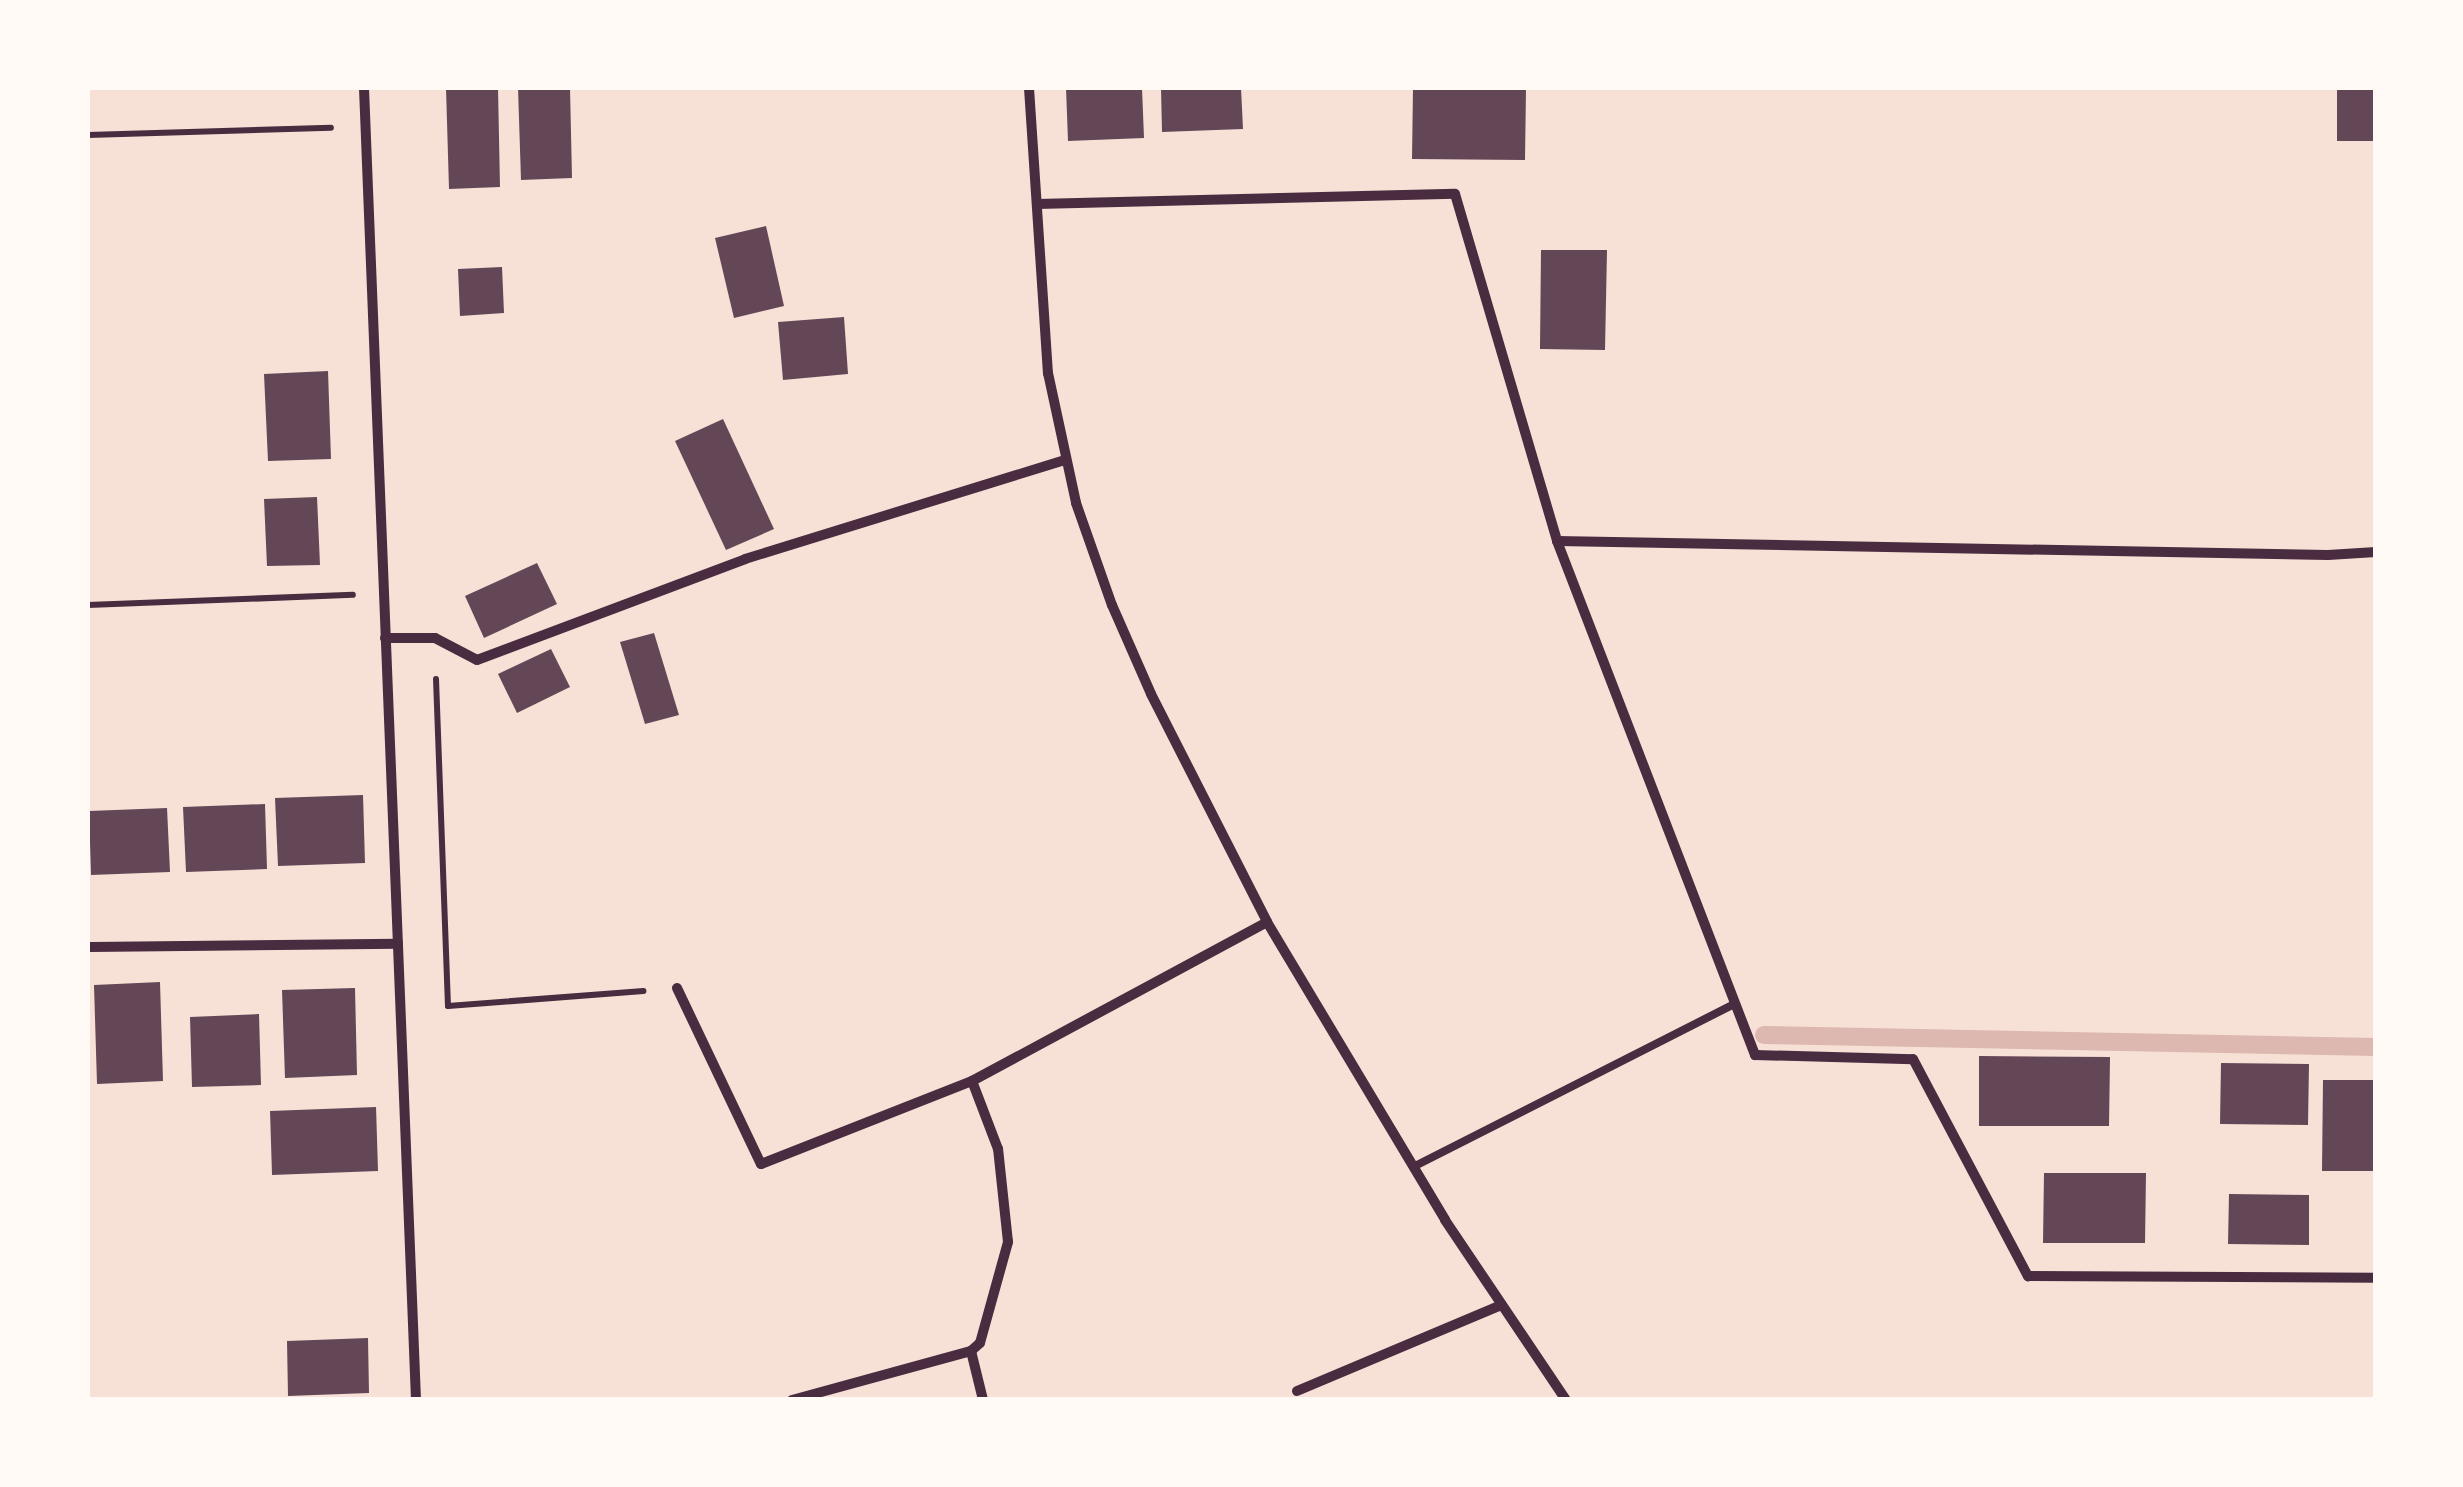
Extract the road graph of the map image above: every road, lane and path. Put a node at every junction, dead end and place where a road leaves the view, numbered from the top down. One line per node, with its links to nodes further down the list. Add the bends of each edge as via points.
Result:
1 (364, 88): 3 (street)
2 (1030, 88): 5 (street)
3 (365, 126): 4 (path); 9 (street)
4 (88, 135)
5 (1037, 204): 6 (street, via 1042,328); 7 (street, via 1455,194)
6 (1064, 460): 12 (street, via 745,559 477,660); 13 (street, via 1093,554 1144,679)
7 (1557, 541): 8 (street); 17 (street)
8 (2376, 552)
9 (384, 593): 10 (path); 11 (street)
10 (88, 606)
11 (385, 638): 12 (street); 14 (street)
12 (435, 638): 16 (path, via 448,1006)
13 (1268, 922): 18 (street); 19 (street)
14 (398, 944): 15 (street); 24 (street)
15 (90, 947)
16 (677, 988): 18 (street, via 761,1164)
17 (1734, 1004): 19 (lane); 20 (street, via 1755,1056 1912,1059 2028,1276)
18 (972, 1081): 22 (street, via 998,1149 1008,1242 980,1343)
19 (1413, 1167): 21 (street)
20 (2376, 1278)
21 (1502, 1305): 23 (street); 27 (street)
22 (970, 1351): 25 (street); 26 (street)
23 (1297, 1391)
24 (416, 1400)
25 (792, 1400)
26 (984, 1400)
27 (1566, 1400)

